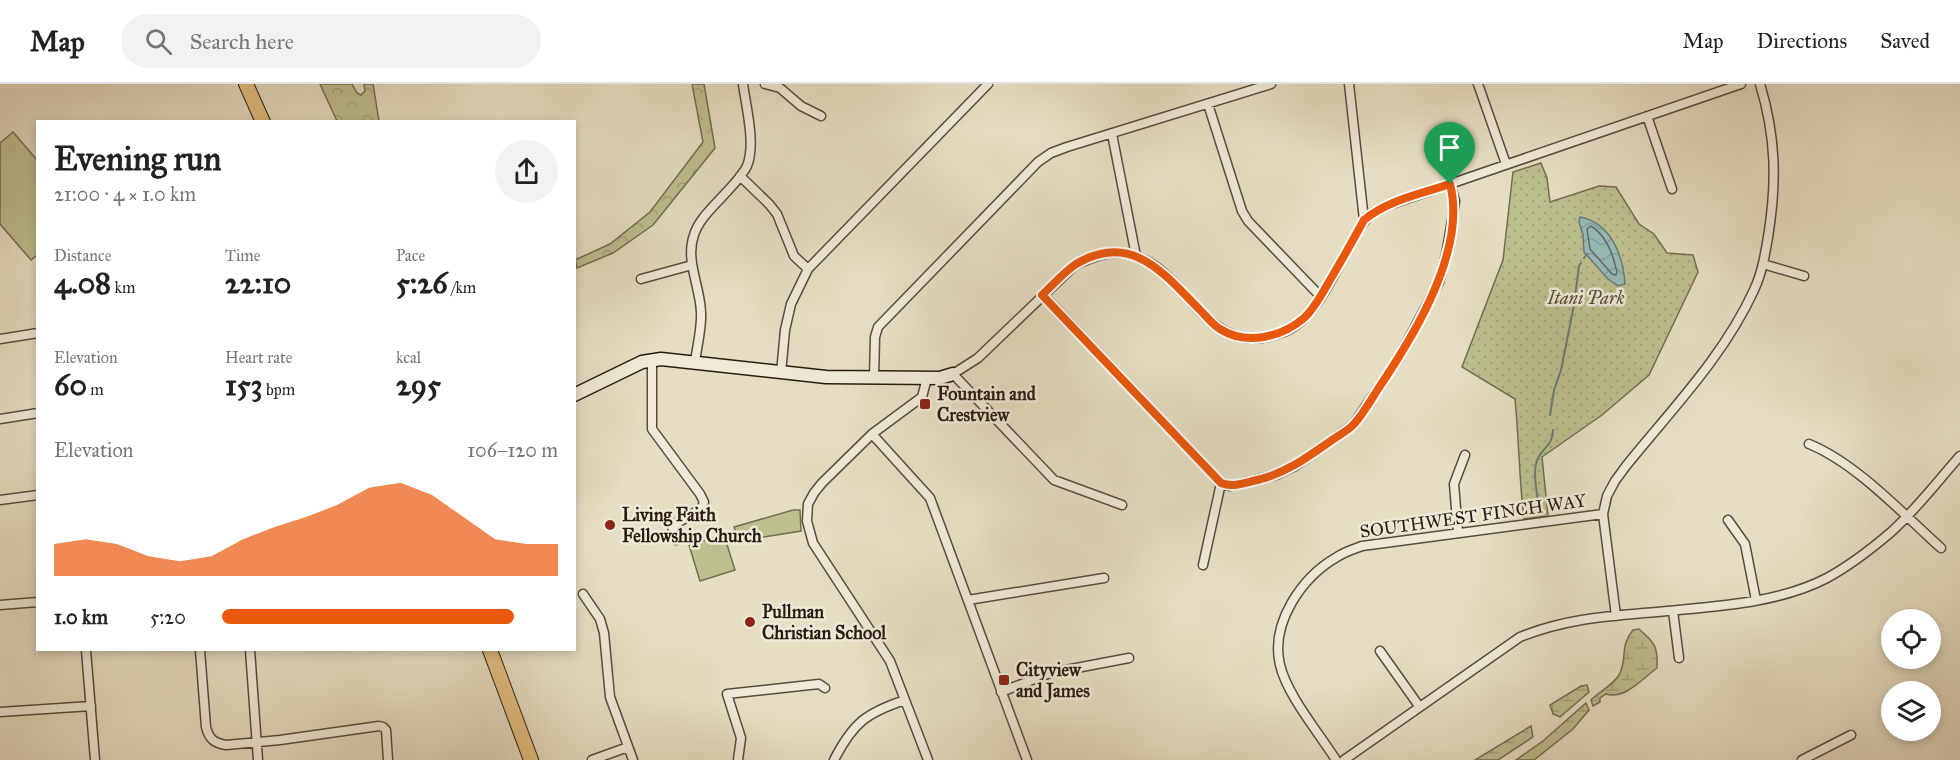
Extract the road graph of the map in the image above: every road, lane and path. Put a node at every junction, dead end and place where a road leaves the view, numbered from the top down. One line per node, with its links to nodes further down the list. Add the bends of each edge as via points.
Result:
1 (246, 84): 13 (main road)
2 (743, 84): 16 (street, via 751,146 747,167)
3 (765, 84): 11 (street, via 780,88 801,106)
4 (987, 84): 23 (street)
5 (1271, 84): 10 (street)
6 (1349, 84): 19 (street)
7 (1478, 84): 15 (street)
8 (1741, 84): 12 (street)
9 (1760, 84): 21 (street, via 1773,142 1775,173)
10 (1208, 104): 14 (street); 27 (street, via 1242,211)
11 (821, 116)
12 (1647, 116): 15 (street); 18 (street)
13 (262, 120)
14 (1112, 134): 20 (street); 34 (street, via 1059,150 1038,162 917,286 878,327)
15 (1506, 164): 17 (street)
16 (740, 176): 22 (street, via 700,222 691,249); 23 (street, via 777,214 794,256)
17 (1450, 184): 19 (street, via 1386,206); 43 (street, via 1455,201 1439,282 1398,359 1353,425 1276,475 1230,486)
18 (1672, 189)
19 (1364, 220): 27 (street)
20 (1136, 256): 26 (street, via 1118,252 1095,256 1075,265); 27 (street, via 1156,266 1220,329 1240,337 1264,338 1287,331)
21 (1763, 264): 24 (street); 47 (street, via 1755,288 1726,340 1615,481)
22 (692, 266): 25 (street); 31 (street, via 701,314)
23 (808, 269): 32 (street, via 791,304)
24 (1804, 276)
25 (641, 279)
26 (1042, 295): 33 (street, via 978,358); 43 (street)
27 (1321, 297)
28 (36, 333): 29 (street)
29 (0, 339)
30 (652, 360): 31 (street); 36 (street); 51 (street, via 652,429 704,502 701,509 672,525)
31 (695, 362): 32 (street)
32 (781, 373): 34 (street)
33 (952, 374): 35 (street); 46 (street, via 1054,480)
34 (874, 378): 35 (street)
35 (927, 378): 39 (street, via 922,397)
36 (576, 394)
37 (36, 413): 38 (street)
38 (0, 419)
39 (872, 434): 56 (street, via 930,498); 71 (street, via 814,493 808,504 807,521 813,543 890,661)
40 (1809, 444): 48 (street, via 1824,450 1865,480)
41 (1465, 455): 50 (street, via 1454,484)
42 (1960, 456): 48 (street)
43 (1221, 483): 53 (street)
44 (36, 495): 45 (street)
45 (0, 501)
46 (1122, 505)
47 (1603, 514): 50 (street, SOUTHWEST FINCH WAY); 61 (street)
48 (1906, 517): 52 (street); 57 (street, via 1862,556 1825,579)
49 (1728, 520): 57 (street, via 1745,544)
50 (1458, 532): 88 (street, SOUTHWEST FINCH WAY, via 1362,546 1337,557 1314,573 1285,615 1278,639 1280,664 1289,688)
51 (676, 540)
52 (1941, 548)
53 (1203, 565)
54 (1104, 578): 56 (street)
55 (583, 594): 77 (street, via 600,619 610,697)
56 (968, 600): 70 (street)
57 (1756, 600): 60 (street)
58 (36, 602): 59 (street)
59 (0, 605)
60 (1673, 611): 61 (street); 68 (street)
61 (1616, 616): 73 (street, via 1574,620 1520,637)
62 (87, 651): 72 (street)
63 (200, 651): 76 (street, via 208,737 226,745)
64 (250, 651): 76 (street)
65 (490, 651): 81 (main road)
66 (1380, 651): 73 (street)
67 (1129, 658): 70 (street, via 1050,673)
68 (1679, 658)
69 (825, 688): 84 (street, via 819,684 727,694 741,738)
70 (1001, 692): 87 (street)
71 (905, 700): 85 (street, via 871,713 855,726); 86 (street)
72 (91, 706): 74 (street); 78 (street)
73 (1419, 706): 89 (street)
74 (0, 712)
75 (1851, 735): 90 (street)
76 (257, 743): 79 (street); 80 (street, via 383,726)
77 (628, 747): 82 (street); 83 (street)
78 (95, 760)
79 (258, 760)
80 (388, 760)
81 (531, 760)
82 (592, 760)
83 (633, 760)
84 (738, 760)
85 (834, 760)
86 (928, 760)
87 (1027, 760)
88 (1336, 760)
89 (1344, 760)
90 (1802, 760)

